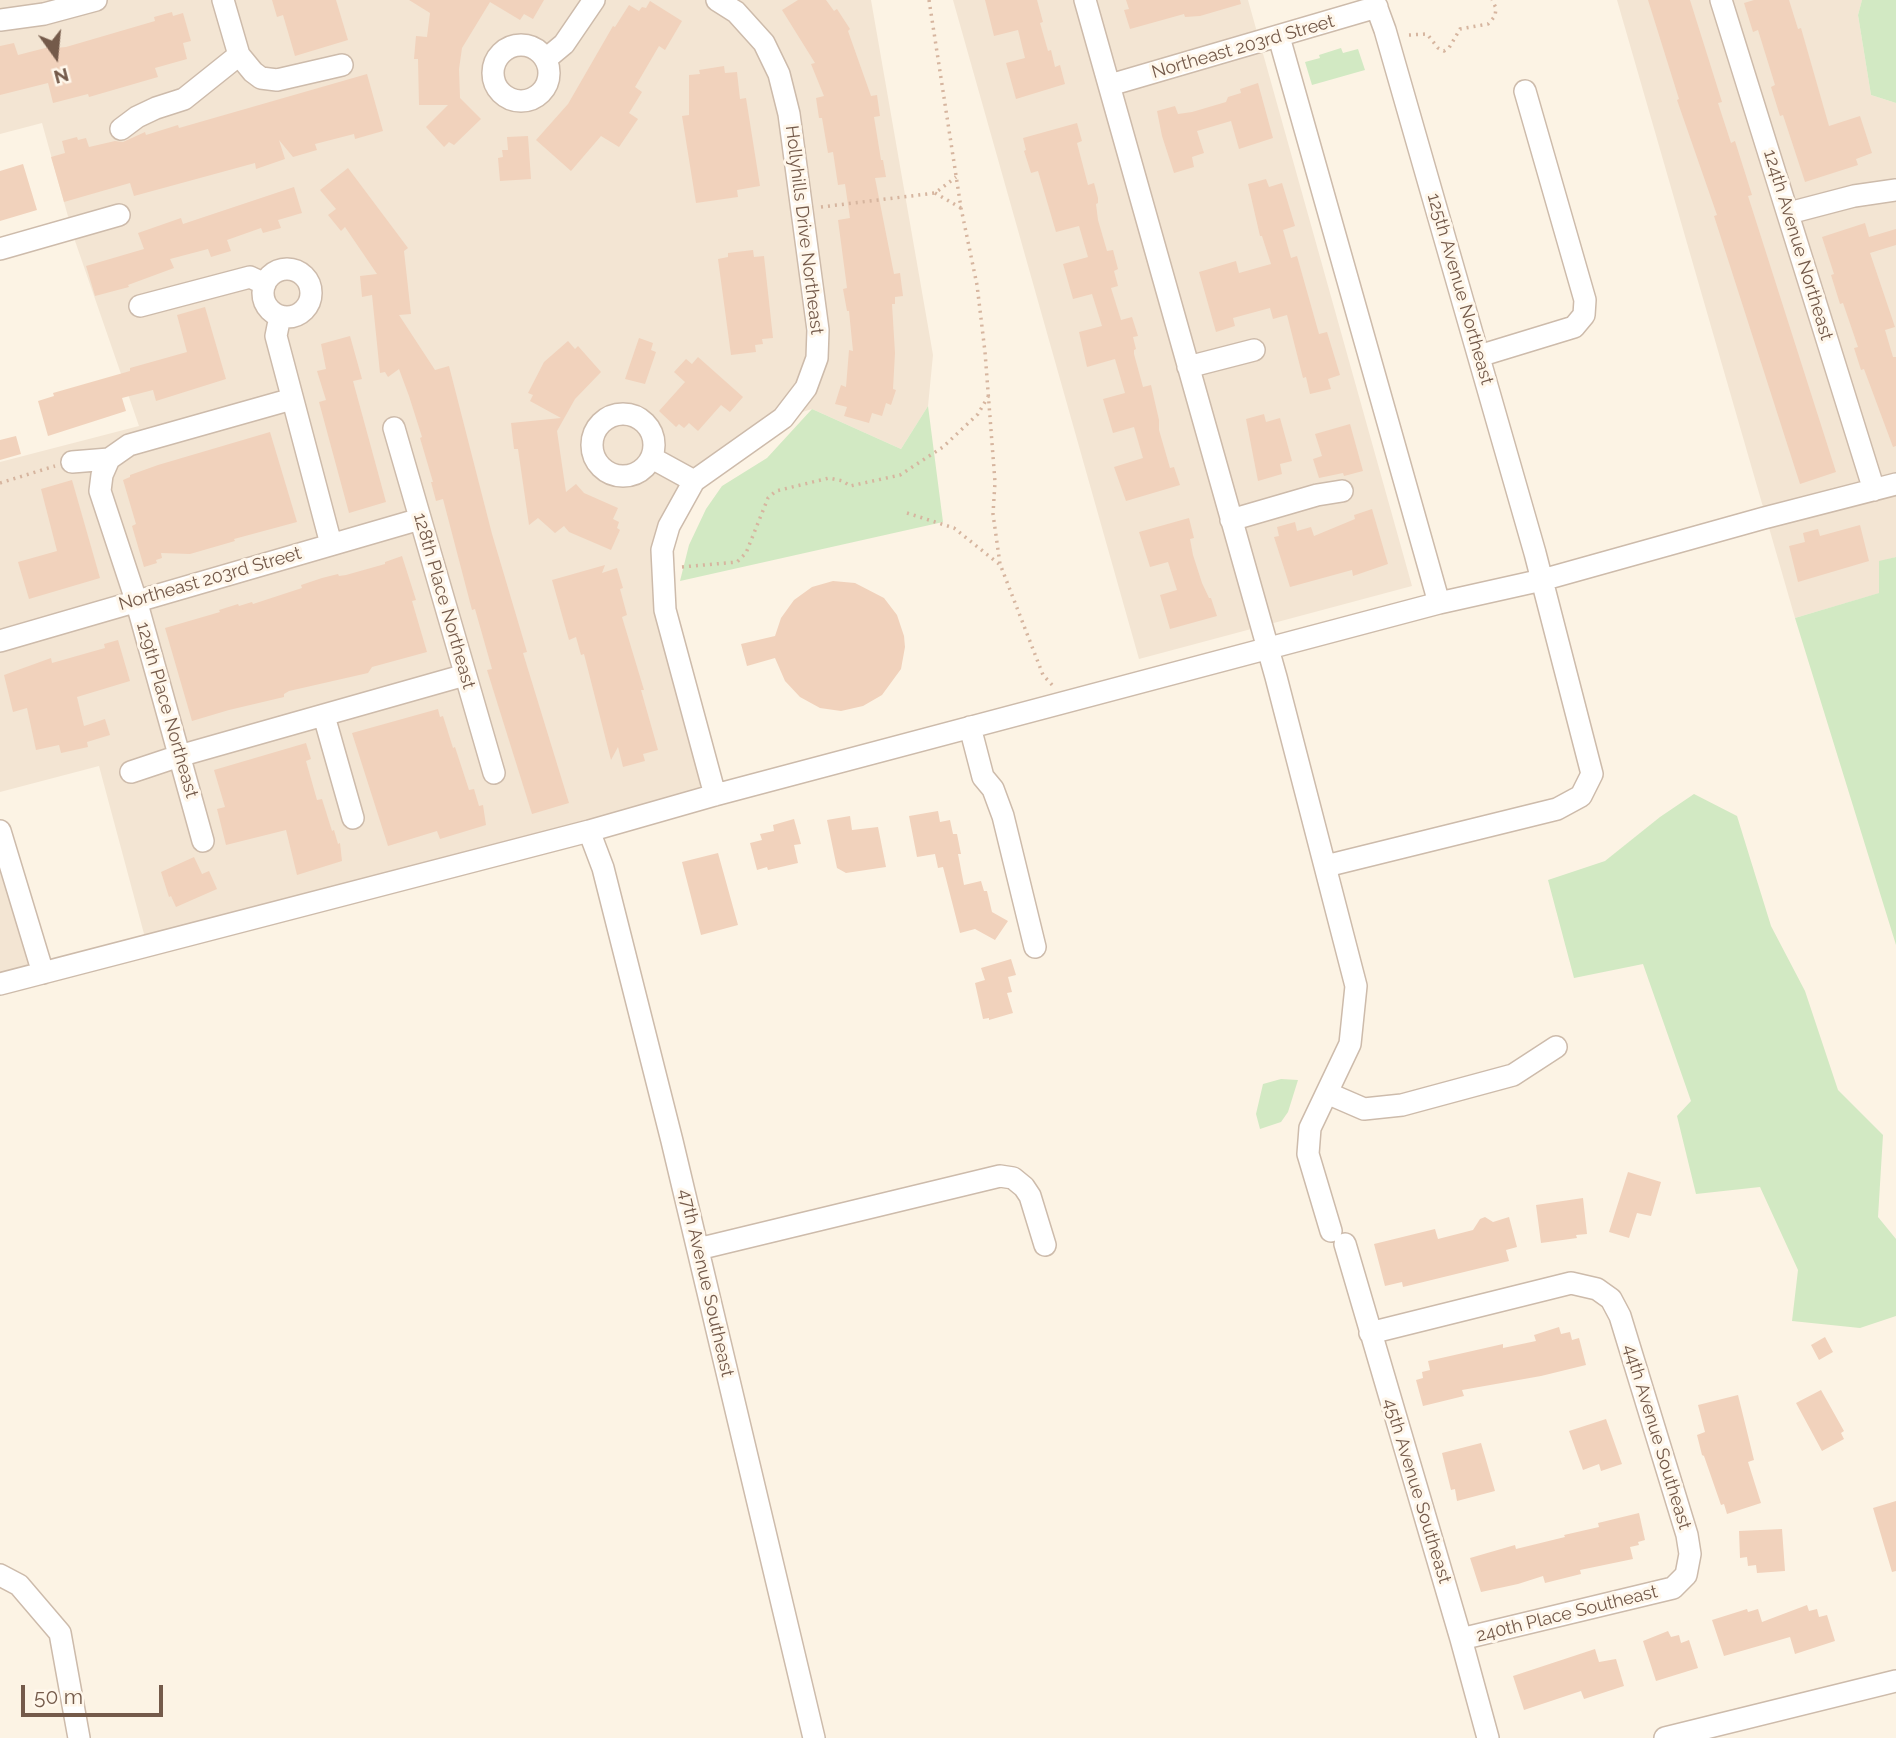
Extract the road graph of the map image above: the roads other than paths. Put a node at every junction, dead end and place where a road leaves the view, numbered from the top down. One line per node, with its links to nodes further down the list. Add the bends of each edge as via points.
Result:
1 (96, 0): 8 (street)
2 (223, 0): 10 (street)
3 (594, 0): 11 (street, via 564,44)
4 (718, 0): 31 (street, Hollyhills Drive Northeast, via 736,12 764,43 779,74 802,210 818,330 817,359 806,388 783,418)
5 (1085, 0): 13 (street, 45th Avenue Southeast)
6 (1721, 0): 17 (street, 124th Avenue Northeast)
7 (1376, 4): 9 (street, Northeast 203rd Street); 24 (street, 125th Avenue Northeast)
8 (0, 20)
9 (1279, 37): 13 (street, Northeast 203rd Street); 40 (street)
10 (239, 55): 12 (street, via 253,72 270,80); 15 (street, via 184,99 137,117)
11 (546, 59)
12 (342, 65)
13 (1110, 85): 25 (street, 45th Avenue Southeast)
14 (1525, 91): 24 (street, via 1585,300 1584,315 1574,327)
15 (121, 129)
16 (1896, 190): 17 (street)
17 (1790, 213): 33 (street, 124th Avenue Northeast)
18 (118, 215): 19 (street)
19 (0, 249)
20 (265, 284): 21 (street, via 250,277); 22 (street, via 267,307); 22 (street, via 282,269 298,271 309,282 308,306 296,316)
21 (140, 306)
22 (280, 316): 26 (street, via 276,336)
23 (1254, 350): 25 (street)
24 (1479, 356): 38 (street, 125th Avenue Northeast)
25 (1188, 368): 36 (street, 45th Avenue Southeast)
26 (292, 399): 29 (street, via 129,444); 37 (street)
27 (394, 428): 35 (street, 128th Place Northeast)
28 (652, 458): 31 (street)
29 (109, 459): 30 (street); 39 (street, 129th Place Northeast, via 100,491)
30 (72, 462)
31 (694, 481): 49 (street, Hollyhills Drive Northeast, via 669,526 662,568 666,610)
32 (1896, 484): 33 (street)
33 (1874, 490): 38 (street)
34 (1342, 491): 36 (street)
35 (420, 519): 37 (street, Northeast 203rd Street); 43 (street, 128th Place Northeast)
36 (1231, 520): 42 (street, 45th Avenue Southeast)
37 (331, 544): 39 (street, Northeast 203rd Street)
38 (1542, 580): 40 (street); 54 (street, 125th Avenue Northeast, via 1592,774 1581,796 1557,809)
39 (136, 600): 41 (street, Northeast 203rd Street); 46 (street, 129th Place Northeast)
40 (1439, 603): 42 (street)
41 (0, 641)
42 (1268, 648): 45 (street); 54 (street, 45th Avenue Southeast)
43 (465, 675): 44 (street); 48 (street, 128th Place Northeast)
44 (324, 716): 46 (street); 50 (street)
45 (970, 727): 49 (street); 55 (street, via 983,777 1003,816)
46 (180, 756): 47 (street); 53 (street, 129th Place Northeast)
47 (131, 772)
48 (494, 773)
49 (715, 795): 52 (street)
50 (353, 818)
51 (0, 831): 56 (street)
52 (589, 831): 56 (street); 61 (street, 47th Avenue Southeast, via 603,867)
53 (203, 841)
54 (1326, 866): 59 (street, 45th Avenue Southeast, via 1356,986 1350,1044)
55 (1035, 947)
56 (43, 973): 57 (street)
57 (0, 985)
58 (1556, 1047): 59 (street, via 1513,1075 1402,1105 1364,1109)
59 (1327, 1093): 62 (street, 45th Avenue Southeast, via 1310,1128 1308,1154)
60 (1045, 1245): 61 (street, via 1030,1196 1013,1178 1000,1176)
61 (698, 1249): 68 (street, 47th Avenue Southeast)
62 (1370, 1333): 64 (street, 44th Avenue Southeast, via 1571,1283 1597,1289 1611,1299 1687,1535 1690,1555 1686,1574); 65 (street, 45th Avenue Southeast)
63 (0, 1574): 67 (street, via 19,1585 60,1633)
64 (1673, 1588): 65 (street, 240th Place Southeast)
65 (1461, 1639): 69 (street, 45th Avenue Southeast)
66 (1896, 1681): 70 (street)
67 (79, 1738)
68 (814, 1738)
69 (1488, 1738)
70 (1665, 1738)

